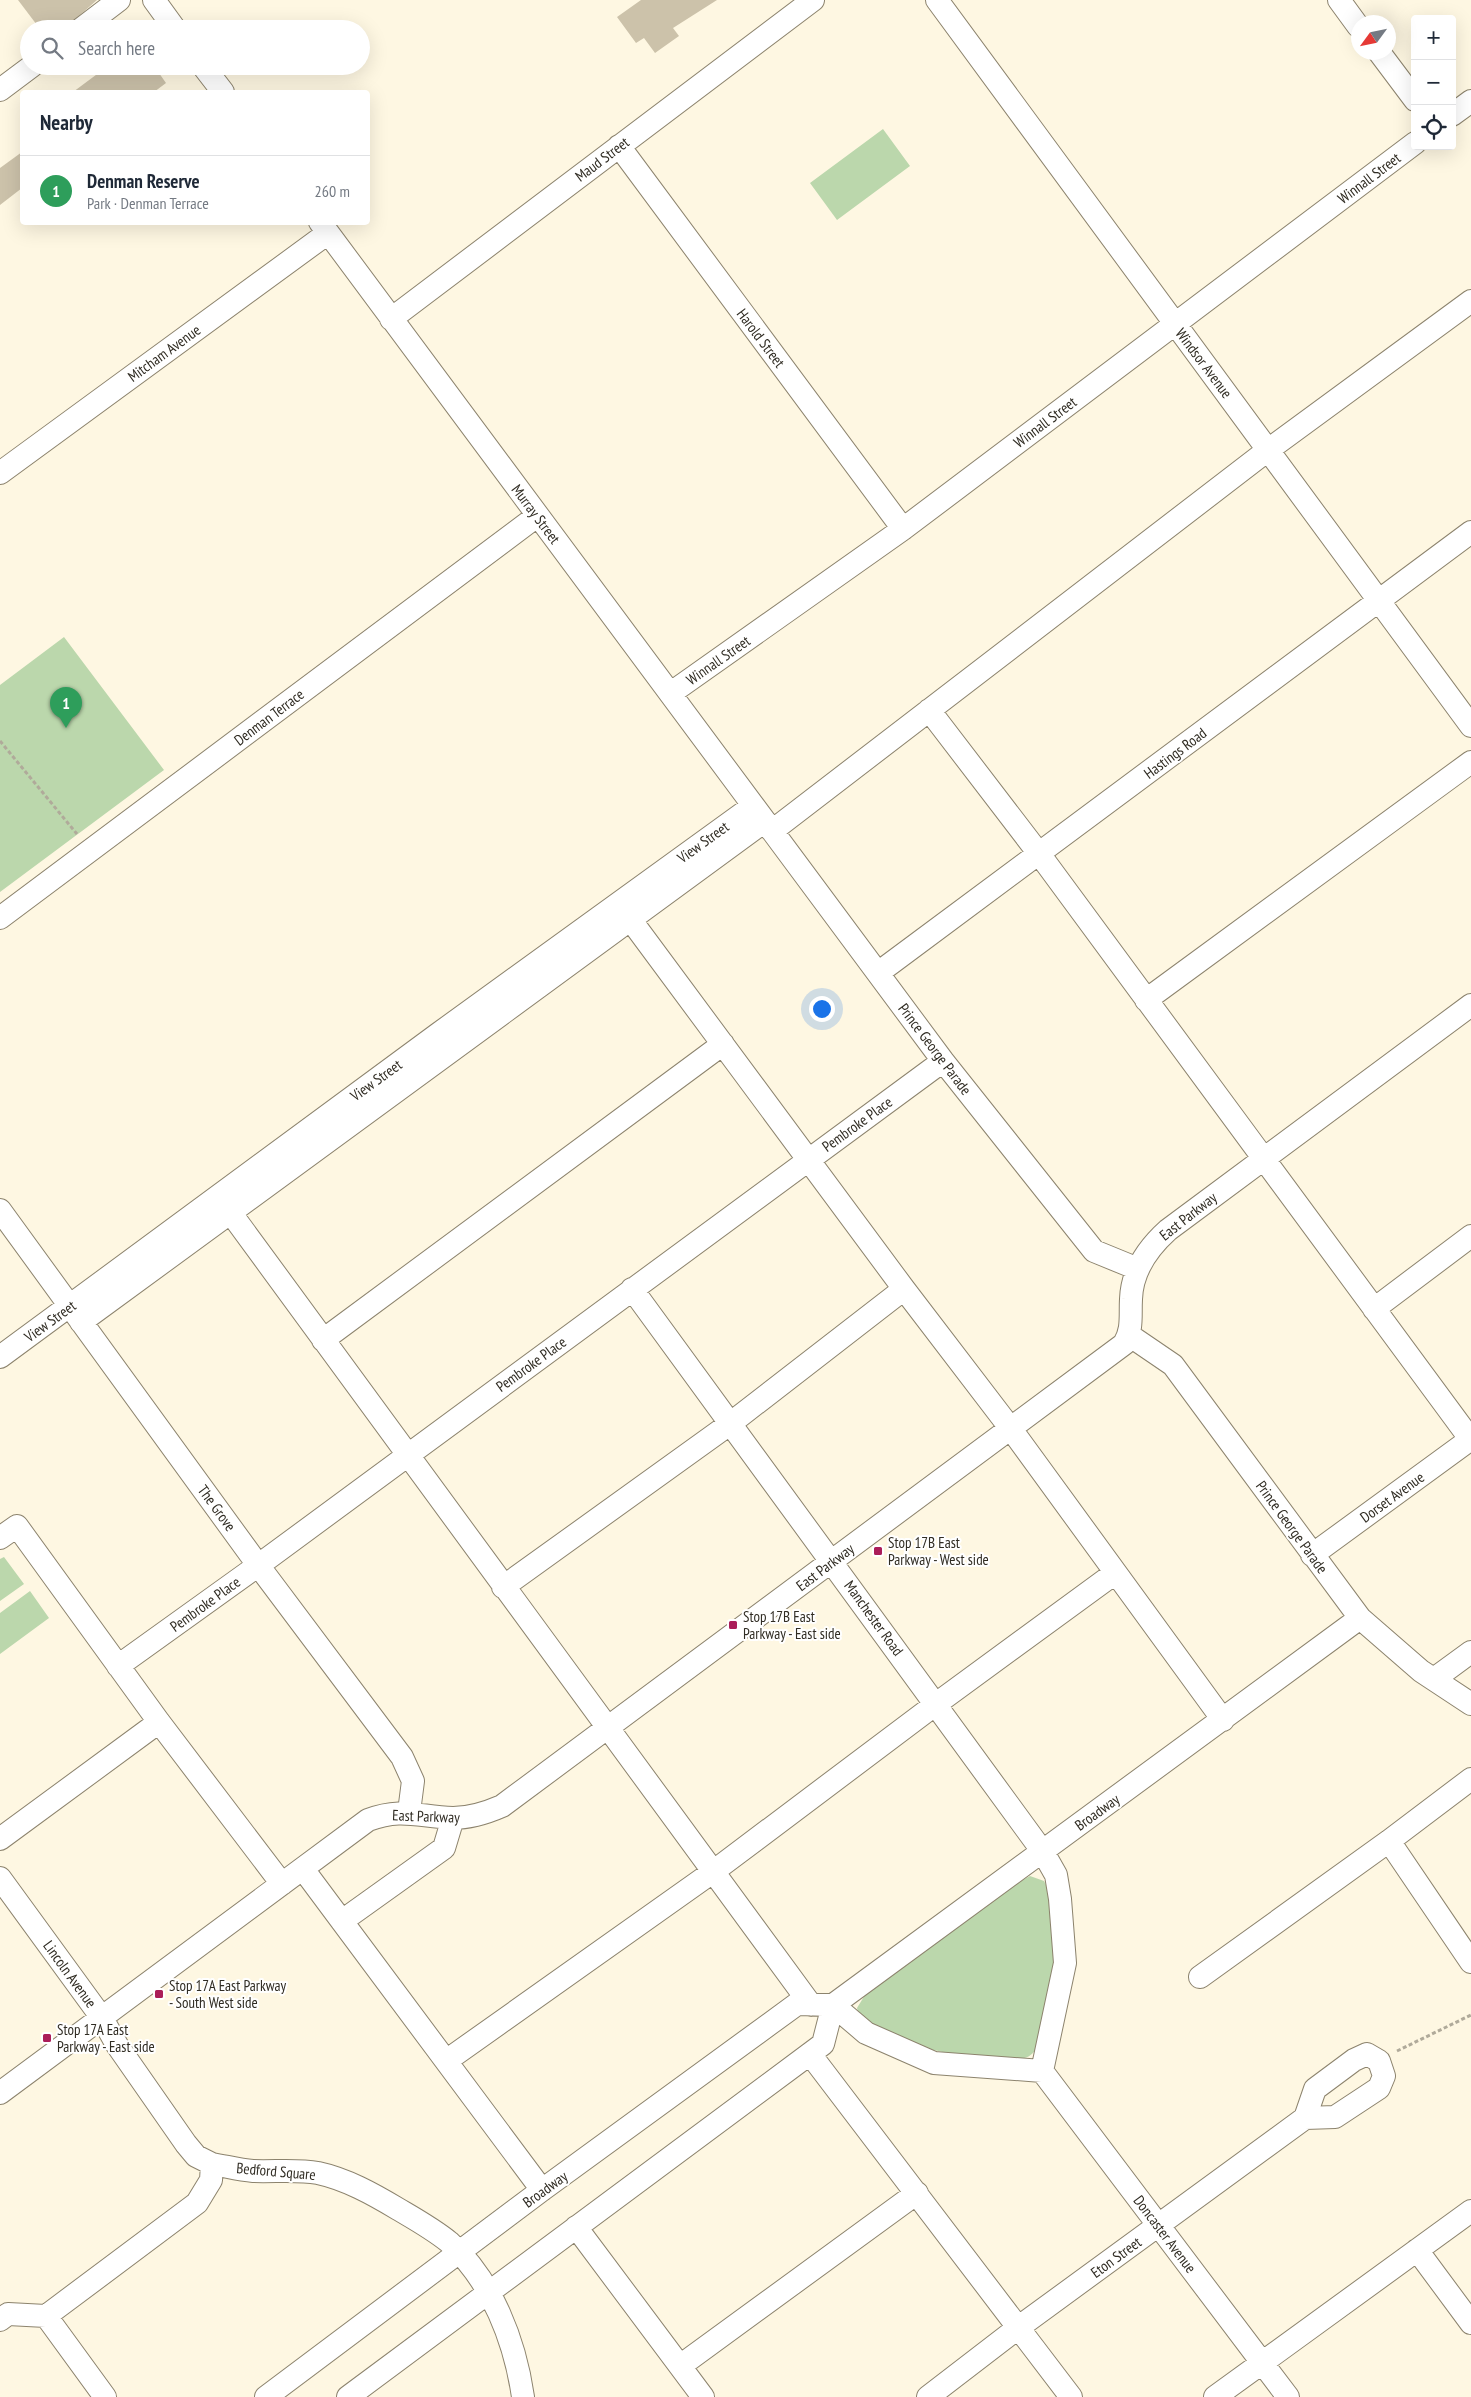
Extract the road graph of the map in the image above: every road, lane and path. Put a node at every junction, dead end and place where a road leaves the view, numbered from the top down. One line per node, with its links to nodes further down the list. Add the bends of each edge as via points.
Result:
1 (119, 0): 7 (street)
2 (154, 0): 8 (street)
3 (813, 0): 17 (street, Maud Street)
4 (937, 0): 22 (street, Windsor Avenue)
5 (1339, 0): 6 (street)
6 (1351, 16)
7 (93, 20)
8 (168, 20)
9 (1385, 60): 14 (street)
10 (20, 75): 12 (street)
11 (210, 75): 13 (street)
12 (0, 90)
13 (221, 90)
14 (1411, 95)
15 (1471, 101): 16 (street)
16 (1456, 112)
17 (619, 146): 21 (street, Maud Street); 26 (street, Harold Street)
18 (1411, 146): 22 (street, Winnall Street)
19 (324, 228): 21 (street, Murray Street); 24 (street, Mitcham Avenue)
20 (1471, 301): 23 (street)
21 (391, 319): 25 (street, Murray Street)
22 (1174, 324): 23 (street, Windsor Avenue); 26 (street, Winnall Street)
23 (1268, 450): 28 (street, Windsor Avenue); 30 (street)
24 (0, 473)
25 (537, 516): 29 (street, Murray Street); 35 (street, Denman Terrace)
26 (903, 529): 29 (street, Winnall Street)
27 (1471, 532): 28 (street, Hastings Road)
28 (1378, 601): 31 (street, Windsor Avenue); 36 (street, Hastings Road)
29 (671, 693): 34 (street, Murray Street)
30 (929, 710): 34 (street); 36 (street)
31 (1471, 726)
32 (0, 741): 35 (path)
33 (1471, 762): 40 (street)
34 (763, 819): 38 (street, View Street); 39 (street, Prince George Parade); 53 (street, View Street, via 438,1034)
35 (91, 850): 37 (street, Denman Terrace)
36 (1040, 855): 39 (street, Hastings Road); 40 (street)
37 (0, 918)
38 (630, 919): 42 (street); 47 (street, View Street)
39 (878, 973): 43 (street, Prince George Parade)
40 (1146, 1000): 45 (street)
41 (1471, 1005): 45 (street, East Parkway)
42 (723, 1044): 44 (street); 55 (street)
43 (943, 1061): 44 (street, Pembroke Place); 49 (street, Prince George Parade, via 1094,1250)
44 (808, 1160): 50 (street, Pembroke Place); 51 (street)
45 (1263, 1160): 49 (street, East Parkway, via 1168,1230 1151,1247); 52 (street)
46 (0, 1210): 53 (street, The Grove)
47 (230, 1212): 53 (street, View Street); 55 (street)
48 (1471, 1236): 52 (street)
49 (1138, 1269): 54 (street, East Parkway, via 1131,1298)
50 (632, 1289): 57 (street, Manchester Road); 60 (street, Pembroke Place)
51 (904, 1289): 57 (street); 58 (street)
52 (1374, 1309): 59 (street)
53 (76, 1314): 56 (street, View Street); 64 (street, The Grove)
54 (1129, 1335): 58 (street, East Parkway, via 1112,1354); 62 (street, Prince George Parade, via 1173,1365)
55 (323, 1340): 60 (street)
56 (0, 1357)
57 (731, 1423): 63 (street, Manchester Road); 66 (street)
58 (1011, 1429): 63 (street, East Parkway); 65 (street)
59 (1471, 1439): 62 (street, Dorset Avenue)
60 (408, 1454): 64 (street, Pembroke Place); 66 (street)
61 (0, 1538): 69 (street, via 17,1526)
62 (1312, 1555): 67 (street, Prince George Parade)
63 (833, 1562): 71 (street, Manchester Road); 75 (street, East Parkway)
64 (258, 1565): 69 (street, Pembroke Place); 77 (street, The Grove, via 402,1757 413,1781)
65 (1115, 1573): 71 (street); 73 (street)
66 (503, 1587): 75 (street)
67 (1360, 1618): 70 (street, Prince George Parade); 73 (street, Broadway)
68 (1471, 1652): 70 (street)
69 (118, 1666): 74 (street)
70 (1434, 1680): 72 (street, Prince George Parade)
71 (936, 1704): 81 (street, Manchester Road); 83 (street)
72 (1471, 1704)
73 (1223, 1720): 81 (street, Broadway)
74 (159, 1722): 79 (street); 85 (street)
75 (609, 1728): 78 (street, East Parkway, via 502,1806 470,1817); 83 (street)
76 (1471, 1779): 80 (street)
77 (409, 1812): 78 (street, East Parkway); 82 (street, East Parkway, via 382,1814 368,1820)
78 (453, 1818): 86 (street, via 444,1848)
79 (0, 1839)
80 (1389, 1841): 87 (street); 88 (street)
81 (1043, 1852): 90 (street, Broadway); 96 (street, via 1056,1875 1065,1963)
82 (303, 1869): 85 (street, East Parkway); 86 (street)
83 (714, 1871): 89 (street); 95 (street)
84 (0, 1878): 92 (street, Lincoln Avenue)
85 (282, 1884): 92 (street, East Parkway)
86 (342, 1921): 95 (street)
87 (1471, 1962)
88 (1200, 1976)
89 (811, 2005): 90 (street, Broadway); 100 (street, Broadway, via 797,2004)
90 (833, 2005): 93 (street, via 823,2044); 96 (street, via 866,2033 934,2063)
91 (1471, 2015): 94 (path)
92 (102, 2018): 97 (street, East Parkway); 99 (street, Lincoln Avenue, via 186,2144 196,2156)
93 (810, 2054): 101 (street); 104 (street)
94 (1379, 2060): 98 (street, via 1366,2054 1316,2089); 98 (street, via 1384,2076 1379,2088 1335,2118)
95 (446, 2061): 100 (street)
96 (1042, 2071): 103 (street, Doncaster Avenue)
97 (0, 2093)
98 (1305, 2118): 103 (street, Eton Street)
99 (212, 2164): 106 (street, Bedford Square, via 252,2171 317,2173 352,2184 424,2224); 108 (street, via 211,2180 197,2203)
100 (542, 2190): 106 (street, Broadway)
101 (916, 2193): 111 (street); 113 (street)
102 (1471, 2210): 105 (street)
103 (1159, 2226): 111 (street, Eton Street); 112 (street, Doncaster Avenue)
104 (576, 2228): 107 (street); 113 (street)
105 (1417, 2250): 110 (street); 112 (street)
106 (458, 2253): 107 (street, Bedford Square); 115 (street, Broadway)
107 (488, 2293): 116 (street); 117 (street, Bedford Square, via 504,2321 519,2368)
108 (46, 2316): 109 (street, via 8,2314); 114 (street)
109 (0, 2320)
110 (1471, 2323)
111 (1019, 2327): 119 (street, Eton Street); 120 (street)
112 (1261, 2363): 121 (street); 122 (street, Doncaster Avenue)
113 (680, 2366): 118 (street)
114 (105, 2397)
115 (266, 2397)
116 (348, 2397)
117 (524, 2397)
118 (702, 2397)
119 (928, 2397)
120 (1071, 2397)
121 (1215, 2397)
122 (1288, 2397)

